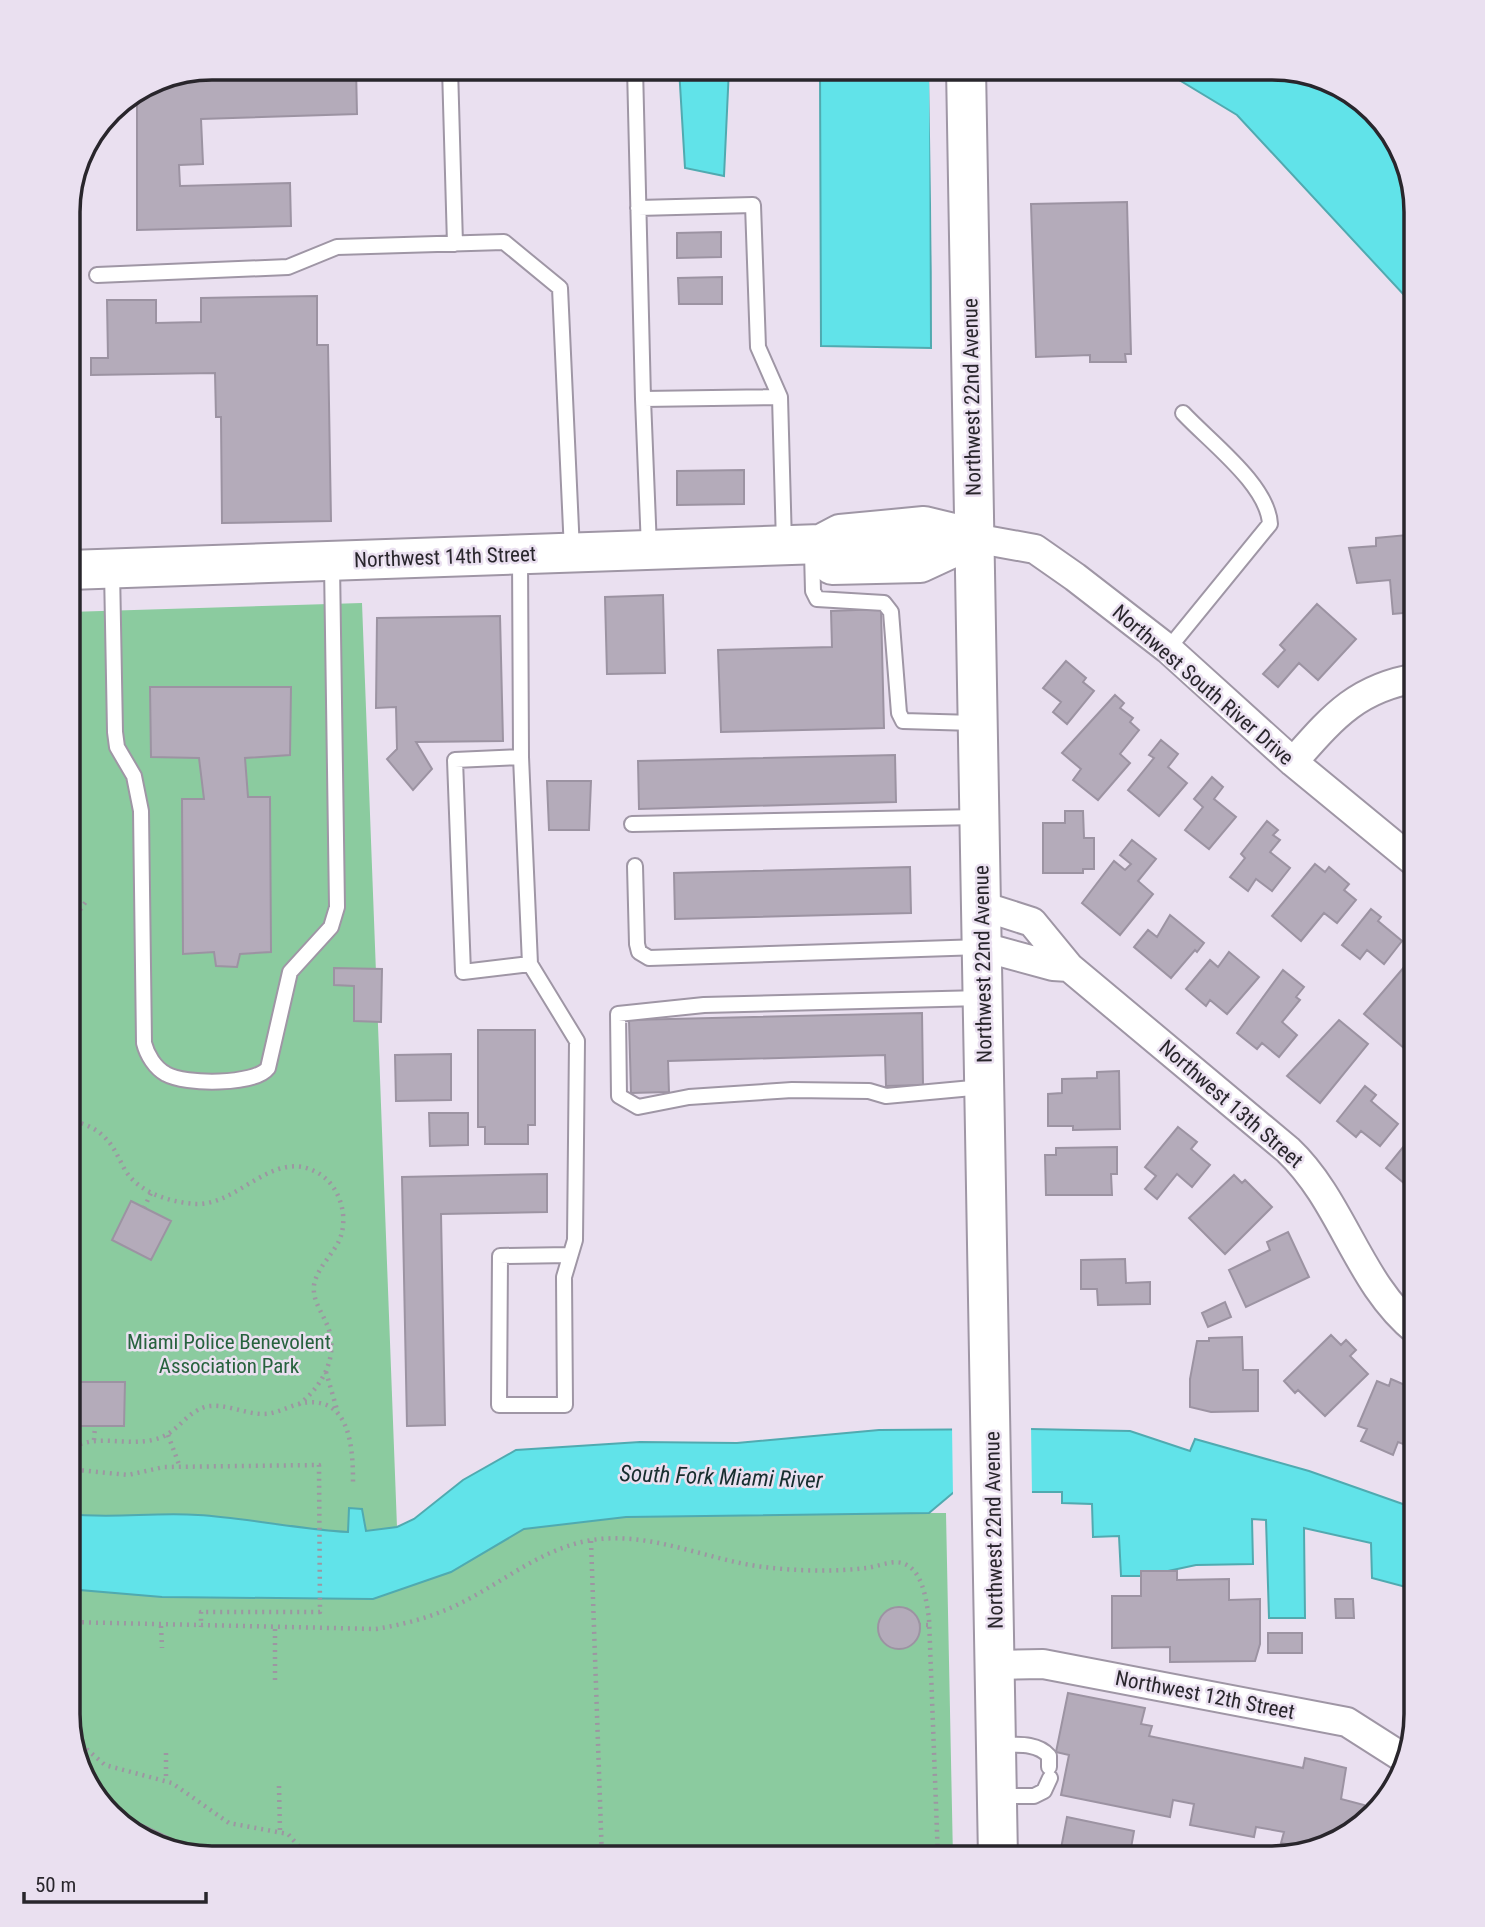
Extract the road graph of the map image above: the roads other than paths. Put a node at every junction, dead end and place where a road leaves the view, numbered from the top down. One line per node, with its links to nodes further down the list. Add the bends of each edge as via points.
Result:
1 (450, 81): 5 (lane)
2 (635, 81): 4 (lane)
3 (966, 81): 10 (main road, Northwest 22nd Avenue)
4 (638, 208): 7 (lane, via 753,205 758,347); 8 (lane)
5 (455, 244): 6 (lane, via 337,247 288,267); 13 (lane, via 505,242 560,288)
6 (97, 275)
7 (780, 397): 8 (lane); 11 (lane)
8 (643, 399): 12 (lane)
9 (1183, 414): 18 (lane, via 1261,492 1270,524)
10 (974, 538): 11 (main road, via 920,563 832,565); 18 (street, Northwest South River Drive, via 1035,549); 20 (main road, Northwest 22nd Avenue)
11 (805, 544): 12 (main road, Northwest 14th Street); 20 (lane, via 817,599 884,603 891,612 903,721)
12 (649, 550): 13 (main road, Northwest 14th Street)
13 (572, 552): 14 (main road, Northwest 14th Street)
14 (520, 554): 15 (main road, Northwest 14th Street); 21 (lane)
15 (332, 561): 16 (main road, Northwest 14th Street); 16 (lane, via 337,907 331,927 290,972 268,1068 254,1078 211,1081 167,1075 144,1043 141,811 134,776 117,747)
16 (112, 568): 17 (main road, Northwest 14th Street)
17 (81, 569)
18 (1168, 649): 22 (street, Northwest South River Drive)
19 (1404, 681): 22 (street, via 1349,702)
20 (978, 723): 23 (main road, Northwest 22nd Avenue)
21 (521, 757): 29 (lane); 29 (lane, via 455,760 463,972)
22 (1293, 762): 25 (street, Northwest South River Drive)
23 (980, 817): 24 (lane); 27 (main road, Northwest 22nd Avenue)
24 (632, 824)
25 (1404, 853)
26 (635, 866): 28 (lane, via 637,944 649,958)
27 (982, 906): 28 (main road, Northwest 22nd Avenue); 30 (street, Northwest 13th Street, via 1032,922)
28 (983, 947): 30 (street); 31 (main road, Northwest 22nd Avenue)
29 (530, 964): 33 (lane, via 577,1041 575,1240)
30 (1069, 967): 34 (street, Northwest 13th Street, via 1302,1164 1328,1199 1385,1298)
31 (984, 998): 32 (main road, Northwest 22nd Avenue); 32 (lane, via 704,1005 618,1014 619,1096 638,1107 689,1097 792,1090 869,1091 886,1096)
32 (985, 1086): 35 (main road, Northwest 22nd Avenue)
33 (570, 1255): 33 (lane, via 564,1277 565,1405 499,1405 500,1256)
34 (1404, 1318)
35 (996, 1665): 36 (main road, Northwest 22nd Avenue); 37 (street, Northwest 12th Street, via 1043,1664 1348,1722)
36 (996, 1745): 38 (main road, Northwest 22nd Avenue); 38 (lane, via 1033,1746 1049,1756 1044,1791 1034,1796)
37 (1398, 1754)
38 (998, 1796): 39 (main road, Northwest 22nd Avenue)
39 (998, 1846)

